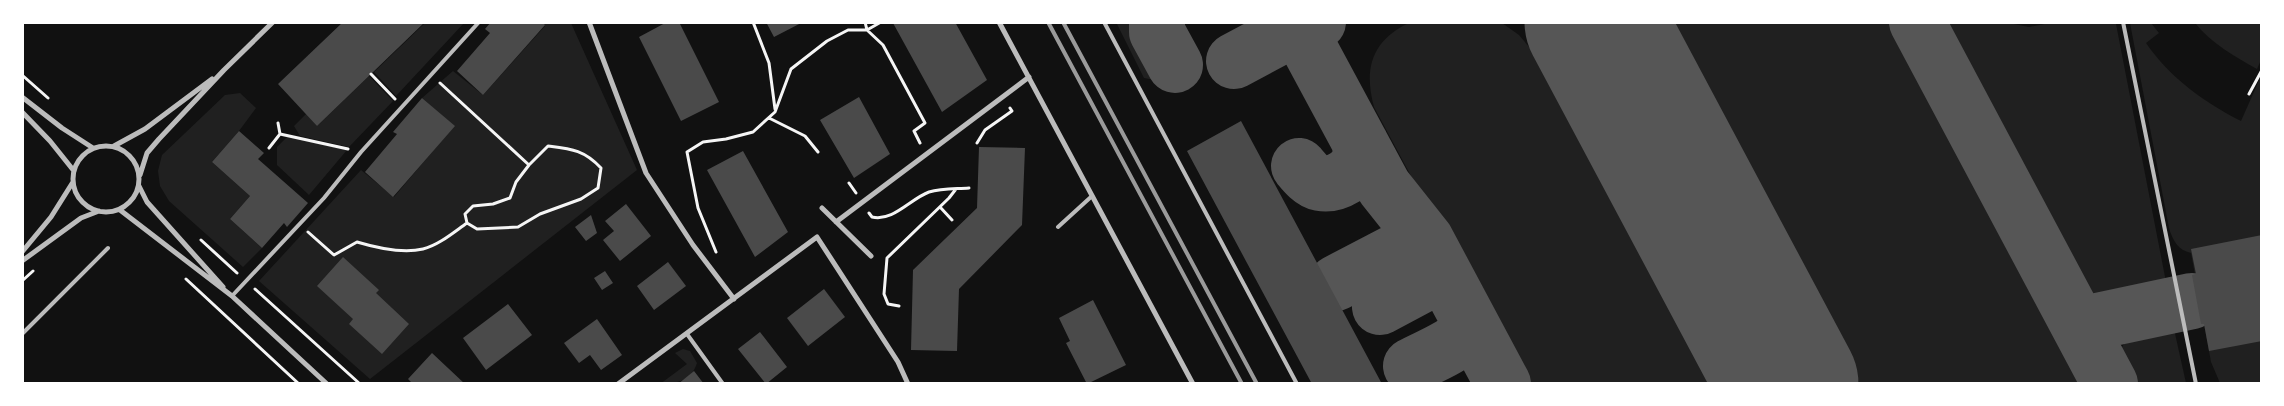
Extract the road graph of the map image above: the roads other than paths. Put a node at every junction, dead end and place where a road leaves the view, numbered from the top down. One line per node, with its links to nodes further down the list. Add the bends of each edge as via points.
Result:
1 (273, 22): 7 (street)
2 (479, 22): 27 (lane, via 361,152 300,225)
3 (589, 22): 28 (street, via 646,173 692,245)
4 (999, 22): 8 (street)
5 (1104, 22): 36 (lane)
6 (2123, 22): 37 (lane)
7 (224, 70): 11 (street, via 145,129); 14 (street, via 147,153)
8 (1029, 77): 17 (street); 21 (street)
9 (22, 96): 12 (street, via 62,128)
10 (22, 112): 13 (street)
11 (114, 146): 12 (street); 14 (street, via 132,157)
12 (94, 148): 13 (street, via 84,154)
13 (74, 172): 15 (street)
14 (140, 176): 16 (street)
15 (73, 182): 20 (street, via 81,201); 24 (street, via 51,218)
16 (139, 186): 19 (street, via 135,196); 27 (street, via 147,202)
17 (1092, 196): 22 (lane); 35 (street)
18 (822, 208): 21 (street)
19 (120, 210): 20 (street); 27 (street)
20 (99, 211): 26 (street, via 75,222)
21 (836, 222): 25 (street)
22 (1058, 228)
23 (108, 248): 29 (lane)
24 (22, 252)
25 (871, 256)
26 (22, 261)
27 (232, 296): 31 (street)
28 (734, 299): 30 (street); 34 (street, via 817,237 898,362)
29 (22, 334)
30 (687, 334): 32 (street); 33 (lane)
31 (327, 384)
32 (618, 384)
33 (723, 384)
34 (908, 384)
35 (1193, 384)
36 (1297, 384)
37 (2196, 384)

